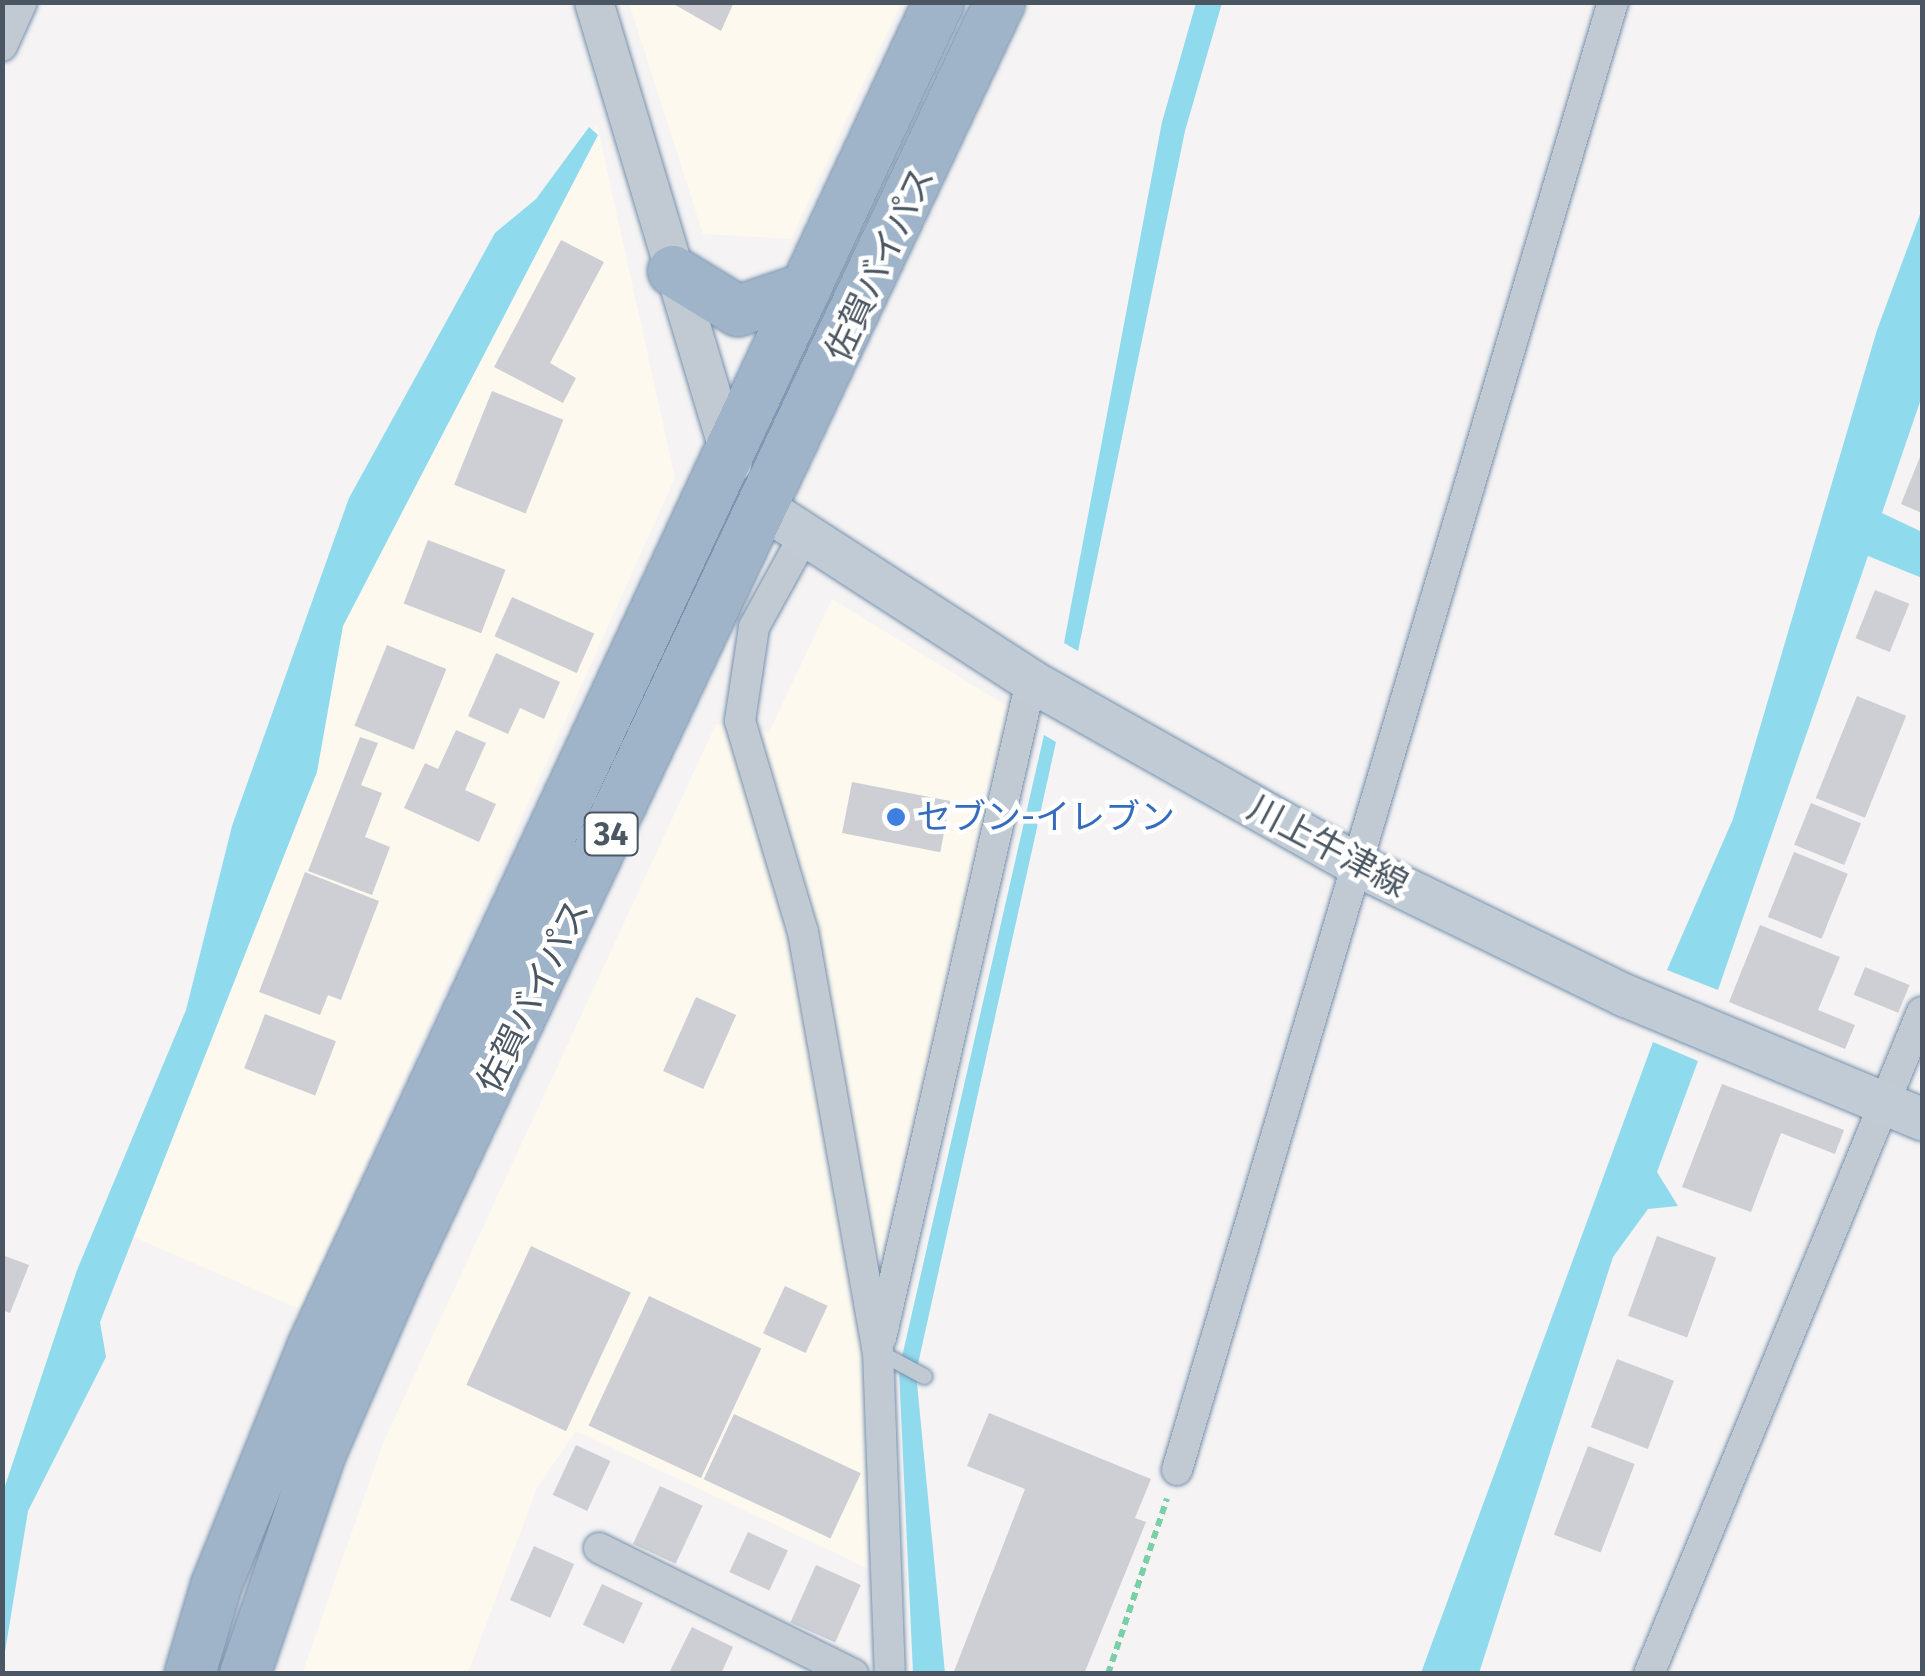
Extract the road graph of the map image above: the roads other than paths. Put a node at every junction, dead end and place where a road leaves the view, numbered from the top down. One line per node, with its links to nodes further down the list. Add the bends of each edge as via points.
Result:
1 (22, 2): 6 (street)
2 (594, 2): 7 (street)
3 (939, 2): 8 (highway, 佐賀バイパス / 34)
4 (1000, 2): 10 (highway, 佐賀バイパス / 34)
5 (1613, 2): 12 (street)
6 (2, 46)
7 (673, 270): 8 (highway, via 738,312); 9 (street)
8 (806, 288): 9 (highway, 佐賀バイパス / 34)
9 (728, 457): 10 (street); 20 (highway, 佐賀バイパス / 34, via 313,1346 216,1586)
10 (786, 523): 11 (main road, 川上牛津線); 16 (street, via 754,626 740,722 803,932); 21 (highway, 佐賀バイパス / 34, via 397,1278 321,1452)
11 (1030, 681): 12 (main road, 川上牛津線); 16 (street)
12 (1359, 866): 14 (main road, 川上牛津線, via 1626,996); 18 (street)
13 (1922, 1012): 14 (street)
14 (1884, 1103): 15 (main road, 川上牛津線); 24 (street)
15 (1922, 1119)
16 (878, 1351): 17 (lane); 23 (street)
17 (924, 1376)
18 (1177, 1470)
19 (598, 1548): 22 (street)
20 (190, 1674)
21 (244, 1674)
22 (853, 1674)
23 (890, 1674)
24 (1649, 1674)

